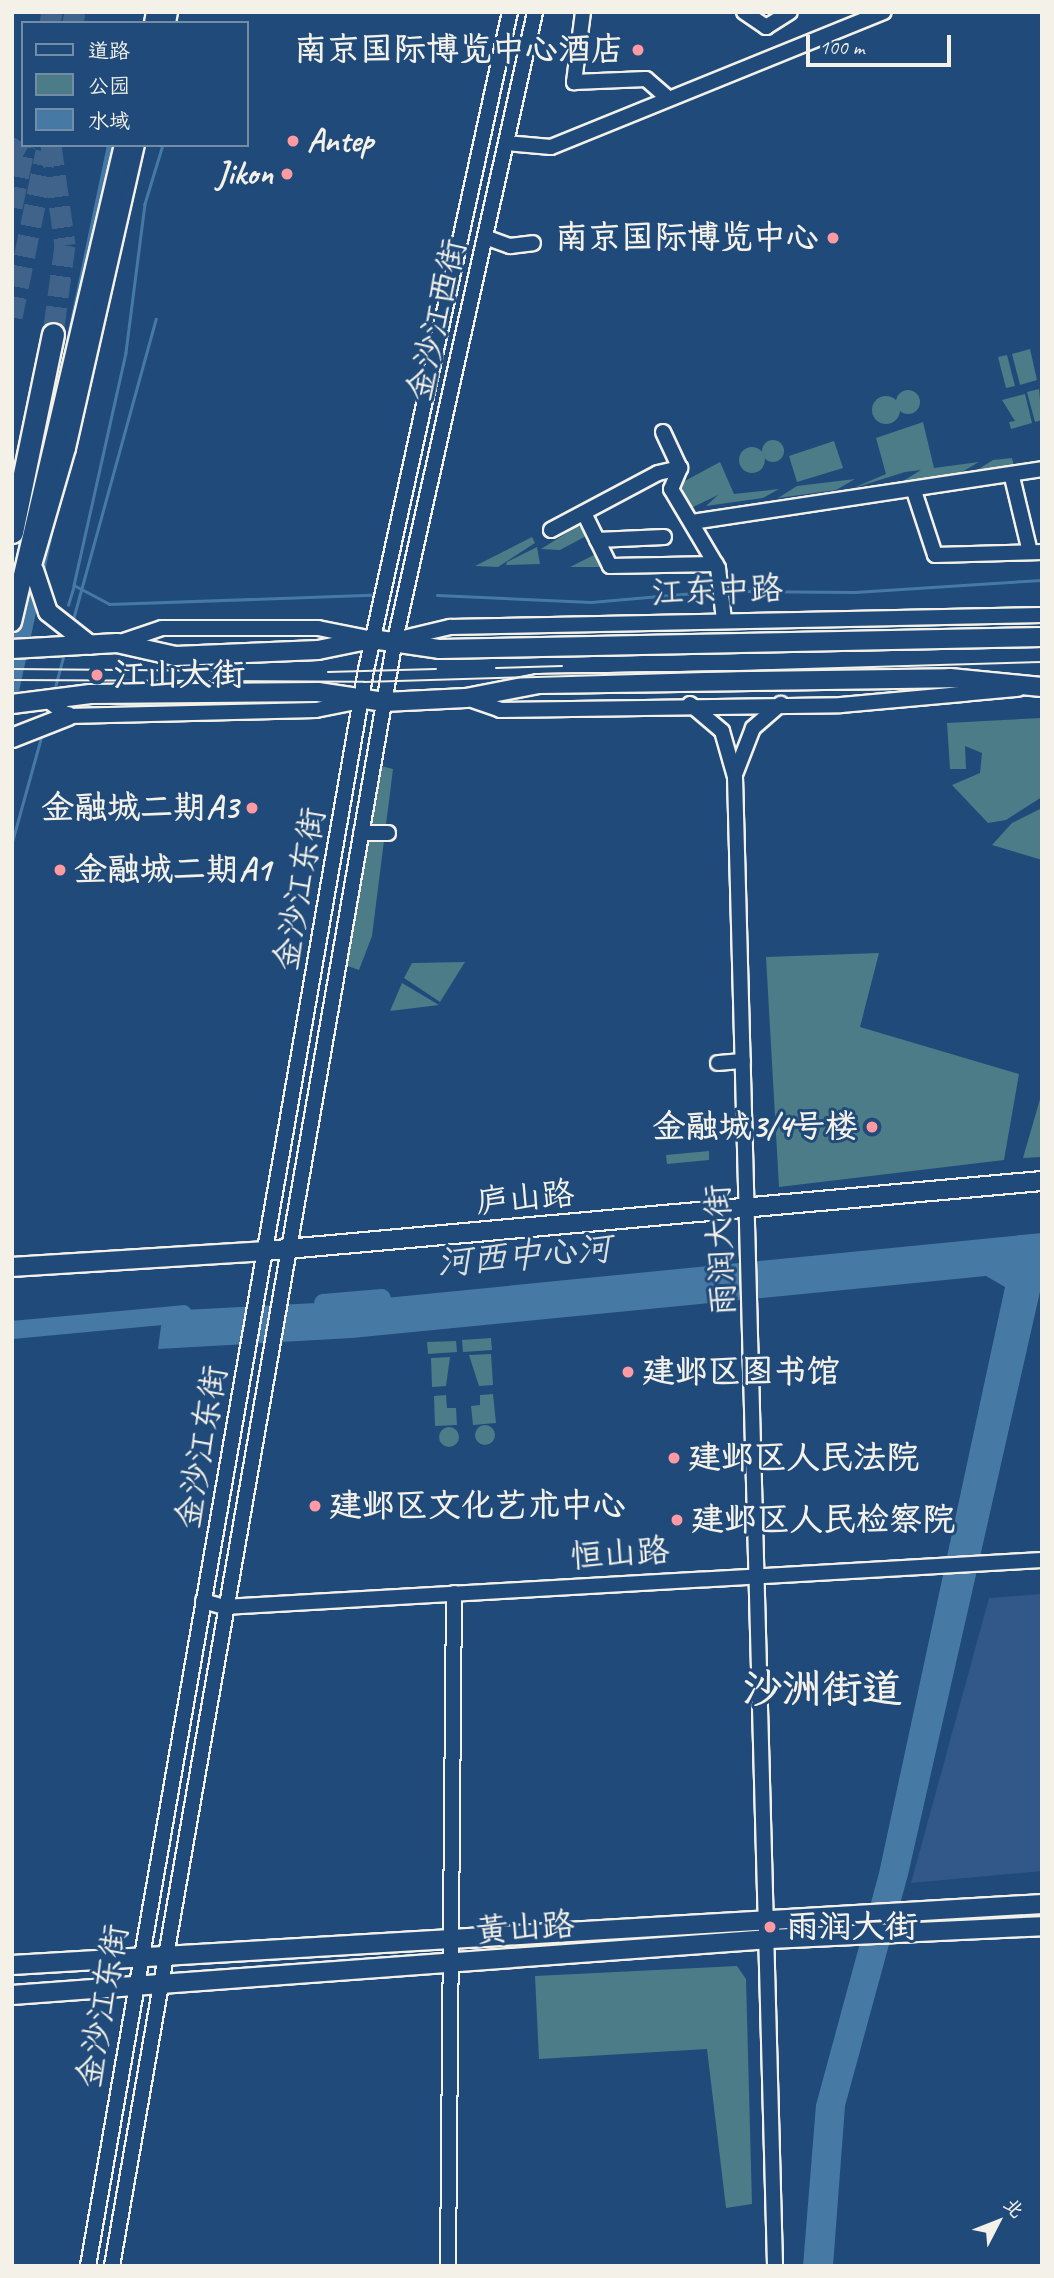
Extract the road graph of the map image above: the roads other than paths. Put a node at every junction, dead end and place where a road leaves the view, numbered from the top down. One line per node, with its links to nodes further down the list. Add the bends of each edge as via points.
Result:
1 (510, 12): 36 (street, 金沙江西街)
2 (535, 12): 11 (street, 金沙江西街)
3 (583, 12): 9 (street, via 574,82)
4 (744, 12): 5 (street, via 766,27)
5 (790, 12)
6 (884, 12): 7 (street)
7 (849, 19): 10 (street)
8 (651, 71): 9 (street)
9 (628, 79): 10 (street, via 658,84)
10 (667, 97): 11 (street, via 551,147)
11 (506, 143): 14 (street, 金沙江西街)
12 (124, 147): 31 (main road)
13 (137, 147): 30 (street)
14 (485, 237): 15 (street, via 510,246); 37 (street, 金沙江西街)
15 (533, 243)
16 (52, 334): 25 (highway)
17 (663, 432): 18 (street)
18 (680, 468): 22 (street); 23 (street, via 671,489)
19 (1042, 469): 20 (street)
20 (1012, 477): 21 (street); 28 (street)
21 (914, 491): 23 (street); 28 (street, via 935,555)
22 (584, 513): 24 (street); 27 (street)
23 (692, 522): 29 (street)
24 (551, 530)
25 (12, 532)
26 (664, 537): 27 (street)
27 (597, 540): 29 (street, via 610,566)
28 (1036, 552)
29 (716, 564): 33 (street)
30 (34, 570): 31 (street); 39 (main road, via 48,612)
31 (18, 602): 34 (main road)
32 (1042, 615): 33 (street, 江东中路)
33 (724, 620): 37 (street, 江东中路, via 450,627)
34 (12, 622)
35 (1042, 637): 37 (main road, 江东中路, via 439,649)
36 (372, 639): 37 (main road, 江东中路); 38 (main road, 江东中路, via 318,650 175,656); 38 (street, 江东中路, via 318,628 162,628); 44 (street, 金沙江东街)
37 (395, 640): 45 (street, 金沙江东街)
38 (117, 643): 39 (main road, 江东中路)
39 (90, 645): 40 (main road, 江东中路)
40 (12, 649)
41 (1042, 687): 42 (main road)
42 (1019, 689): 43 (main road, via 950,678 538,684); 49 (street, via 935,701)
43 (466, 698): 45 (main road); 48 (street, via 500,710)
44 (361, 701): 45 (main road); 46 (main road, via 318,692 90,694); 50 (street, via 316,710); 60 (street, 金沙江东街, via 303,990)
45 (384, 702): 53 (street, 金沙江东街)
46 (51, 703): 47 (main road); 50 (street)
47 (12, 704)
48 (690, 704): 49 (street); 52 (street, via 722,731)
49 (781, 704): 52 (street, via 753,728)
50 (68, 716): 51 (main road)
51 (12, 738)
52 (735, 777): 55 (street, 雨润大街)
53 (361, 833): 54 (street); 59 (street, 金沙江东街)
54 (388, 833)
55 (743, 1061): 56 (street); 58 (street, 雨润大街)
56 (718, 1063)
57 (1042, 1181): 58 (main road, 庐山路)
58 (746, 1208): 59 (main road, 庐山路); 63 (street, 雨润大街)
59 (289, 1249): 60 (main road, 庐山路); 66 (street, 金沙江东街)
60 (265, 1251): 61 (main road, 庐山路); 65 (street, 金沙江东街)
61 (12, 1267)
62 (1042, 1560): 63 (street, 恒山路)
63 (761, 1573): 64 (street, 恒山路); 68 (street, 雨润大街)
64 (454, 1593): 66 (street, 恒山路); 70 (street)
65 (203, 1601): 66 (street, 恒山路); 73 (street, 金沙江东街)
66 (224, 1607): 72 (street, 金沙江东街)
67 (1042, 1904): 68 (main road, 黄山路)
68 (769, 1917): 70 (main road, 黄山路); 71 (street, 雨润大街)
69 (1042, 1926): 71 (main road, 黄山路)
70 (452, 1937): 72 (main road, 黄山路); 74 (street)
71 (769, 1939): 74 (main road, 黄山路); 82 (street, 雨润大街)
72 (163, 1952): 73 (main road, 黄山路); 76 (street, 金沙江东街)
73 (140, 1953): 75 (main road, 黄山路); 77 (street, 金沙江东街)
74 (452, 1963): 76 (main road, 黄山路); 81 (street)
75 (12, 1965)
76 (158, 1984): 77 (main road, 黄山路); 80 (street, 金沙江东街)
77 (135, 1985): 78 (main road, 黄山路); 79 (street, 金沙江东街)
78 (12, 1995)
79 (88, 2266)
80 (112, 2266)
81 (448, 2266)
82 (775, 2266)

